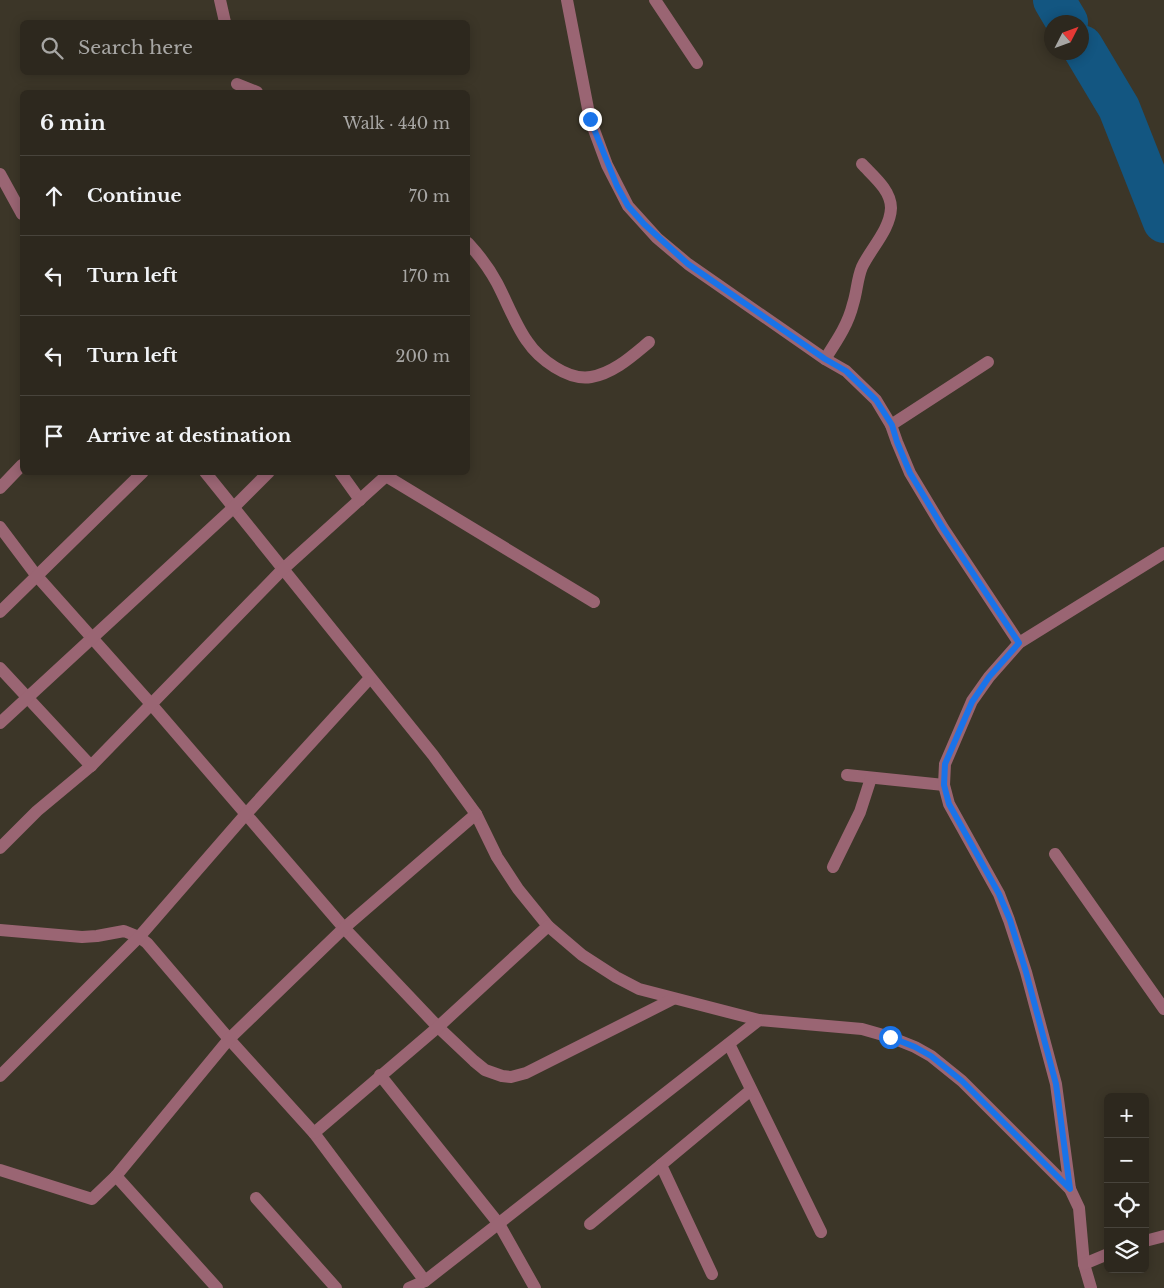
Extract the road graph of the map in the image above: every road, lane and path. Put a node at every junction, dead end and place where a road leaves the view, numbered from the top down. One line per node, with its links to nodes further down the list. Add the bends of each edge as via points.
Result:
1 (220, 0): 4 (street)
2 (567, 0): 13 (street, via 590,119 628,206 657,238 688,264)
3 (655, 0): 5 (street)
4 (225, 20)
5 (697, 63)
6 (237, 83): 7 (street)
7 (253, 90)
8 (862, 164): 13 (street, via 884,188 891,210 859,276 845,328)
9 (0, 174): 10 (street)
10 (20, 210)
11 (470, 245): 12 (street, via 496,281 527,341 565,374 591,378 607,372)
12 (649, 342)
13 (825, 359): 15 (street, via 863,386)
14 (988, 362): 15 (street)
15 (892, 425): 31 (street, via 915,481)
16 (20, 467): 21 (street)
17 (139, 475): 27 (street)
18 (207, 475): 23 (street)
19 (266, 475): 23 (street)
20 (342, 475): 22 (street)
21 (0, 488)
22 (360, 500): 26 (street); 28 (street, via 386,476)
23 (233, 508): 26 (street); 30 (street)
24 (0, 527): 27 (street)
25 (1164, 553): 31 (street)
26 (282, 570): 33 (street); 35 (street)
27 (36, 576): 29 (street); 30 (street)
28 (594, 602)
29 (0, 612)
30 (91, 638): 34 (street); 35 (street)
31 (1019, 643): 40 (street, via 972,702 945,764)
32 (0, 668): 34 (street)
33 (370, 678): 41 (street); 42 (street)
34 (28, 698): 36 (street); 37 (street)
35 (152, 704): 37 (street); 41 (street)
36 (0, 723)
37 (91, 766): 43 (street, via 37,811)
38 (847, 775): 39 (street)
39 (871, 778): 40 (street); 45 (street, via 860,812)
40 (944, 785): 63 (street, via 949,804 1010,920 1056,1084)
41 (246, 814): 47 (street); 49 (street)
42 (476, 814): 46 (street, via 497,857); 47 (street)
43 (0, 848)
44 (1055, 854): 51 (street)
45 (833, 867)
46 (548, 926): 50 (street, via 582,955 616,977 639,989); 53 (street)
47 (344, 928): 53 (street); 54 (street)
48 (0, 930): 49 (street, via 82,936 124,931)
49 (139, 937): 54 (street); 57 (street)
50 (673, 999): 52 (street); 53 (street, via 526,1073 511,1076 495,1075 485,1070)
51 (1164, 1009)
52 (759, 1020): 55 (street); 63 (street, via 862,1029 915,1047 962,1081)
53 (438, 1027): 56 (street)
54 (229, 1039): 59 (street); 62 (street)
55 (728, 1044): 58 (street); 65 (street)
56 (380, 1075): 59 (street); 65 (street)
57 (0, 1076)
58 (752, 1090): 60 (street); 67 (street)
59 (314, 1133): 73 (street)
60 (660, 1165): 66 (street); 72 (street)
61 (0, 1170): 62 (street, via 92,1199)
62 (116, 1176): 74 (street)
63 (1070, 1189): 71 (street, via 1079,1208)
64 (256, 1198): 75 (street)
65 (499, 1224): 73 (street); 77 (street)
66 (590, 1224)
67 (821, 1232)
68 (1164, 1236): 69 (street)
69 (1149, 1239)
70 (1104, 1256): 71 (street)
71 (1084, 1264): 78 (street)
72 (712, 1274)
73 (425, 1281): 76 (street)
74 (217, 1288)
75 (336, 1288)
76 (409, 1288)
77 (535, 1288)
78 (1091, 1288)

